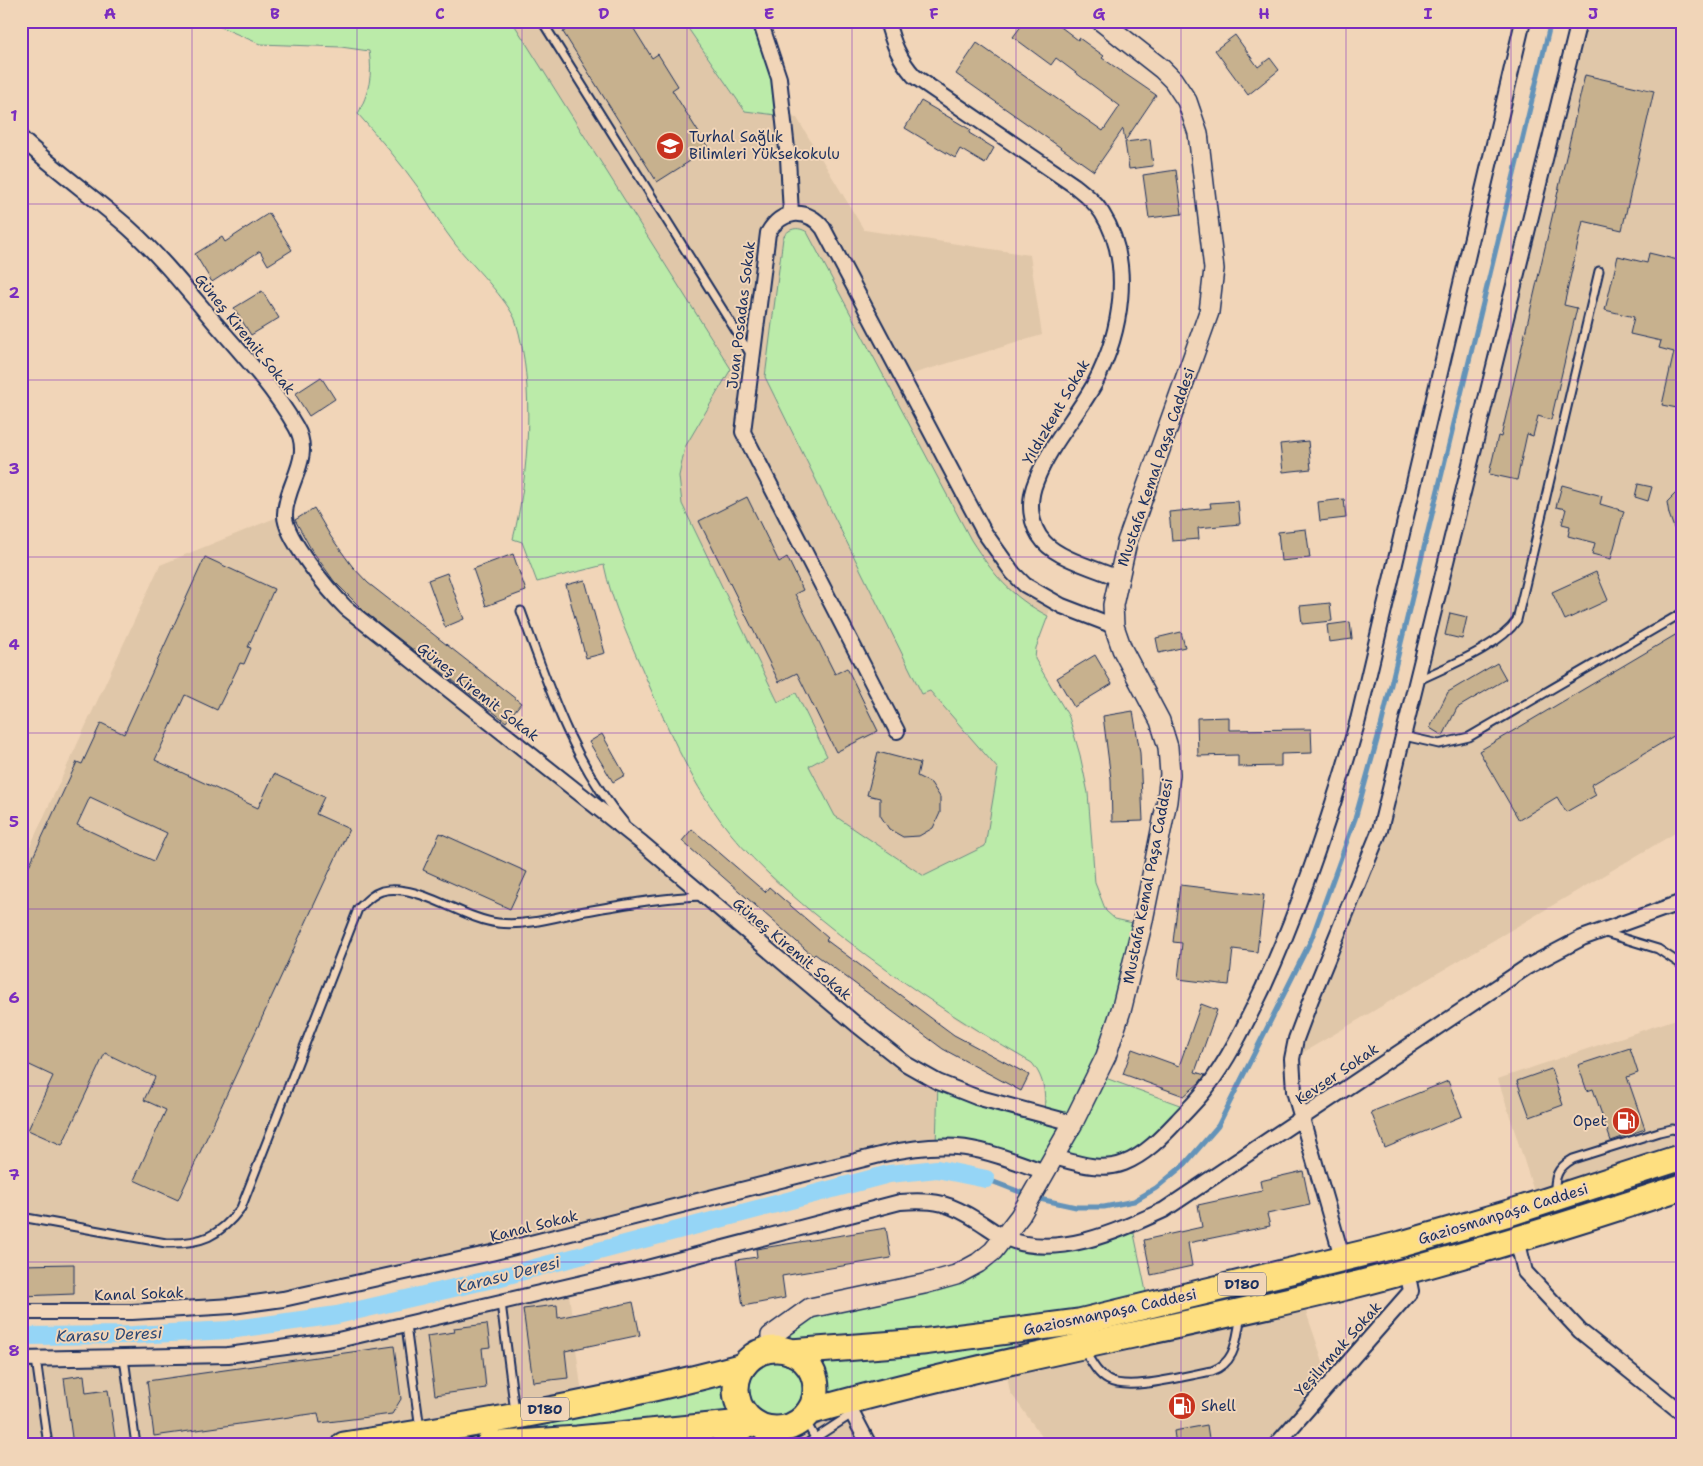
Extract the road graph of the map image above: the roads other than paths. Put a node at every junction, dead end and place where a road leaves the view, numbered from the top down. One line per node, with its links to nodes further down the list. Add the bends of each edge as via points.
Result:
1 (553, 21): 10 (lane, via 545,26)
2 (760, 21): 8 (street, via 779,78)
3 (887, 21): 11 (street, Yıldızkent Sokak, via 896,49 914,76 1075,186 1092,200 1110,230 1120,269 1118,316 1095,382 1046,461 1036,481 1031,505 1036,530 1044,542 1055,551)
4 (1101, 21): 11 (street, Mustafa Kemal Paşa Caddesi, via 1162,69 1187,101 1198,133 1214,252 1209,312 1127,542)
5 (1523, 21): 27 (street, Kanal Sokak, via 1358,720 1332,811 1290,928 1250,1015 1218,1072 1165,1133 1141,1154 1123,1164)
6 (1579, 21): 15 (street)
7 (21, 138): 18 (street, Güneş Kiremit Sokak, via 164,260 270,388 297,428 303,453 285,520 302,552 328,588 367,626)
8 (791, 214): 10 (street, Juan Posadas Sokak, via 778,220 768,233); 14 (street, via 809,216 823,228 984,532 1008,567 1041,595)
9 (1599, 271): 15 (lane, via 1517,620 1498,641)
10 (752, 356): 16 (street, Juan Posadas Sokak, via 743,432)
11 (1118, 578): 14 (street, Mustafa Kemal Paşa Caddesi, via 1113,605)
12 (521, 611): 18 (lane, via 556,707 576,750 601,793)
13 (1682, 613): 17 (lane, via 1470,737 1439,744)
14 (1114, 626): 24 (street, Mustafa Kemal Paşa Caddesi, via 1122,649 1160,721 1168,747 1170,774 1142,925 1122,1007 1106,1056)
15 (1416, 682): 17 (street)
16 (897, 731)
17 (1404, 736): 23 (street, via 1380,830 1296,1039 1292,1059 1294,1091)
18 (642, 843): 19 (street, Güneş Kiremit Sokak)
19 (705, 896): 24 (street, Güneş Kiremit Sokak, via 906,1064 938,1082 976,1097); 30 (lane, via 651,901 515,924 475,918 417,894 396,889 370,896 358,909 241,1208 231,1221 205,1239 187,1244)
20 (1682, 902): 21 (street, Kevser Sokak)
21 (1599, 932): 22 (lane, via 1658,949); 23 (street, Kevser Sokak, via 1526,967)
22 (1682, 964)
23 (1302, 1118): 31 (street, Kevser Sokak, via 1178,1201 1132,1224 1071,1244 1025,1244); 33 (street)
24 (1073, 1123): 27 (street, Mustafa Kemal Paşa Caddesi)
25 (1682, 1131): 29 (lane, via 1659,1132 1568,1162 1557,1172 1554,1182)
26 (1682, 1157): 29 (highway, Gaziosmanpaşa Caddesi / D180)
27 (1046, 1171): 31 (street, Mustafa Kemal Paşa Caddesi); 37 (street, Kanal Sokak, via 972,1148 951,1145 923,1147 491,1253 283,1299 232,1306 132,1312)
28 (1682, 1187): 32 (highway, Gaziosmanpaşa Caddesi / D180)
29 (1556, 1198): 33 (highway, Gaziosmanpaşa Caddesi / D180)
30 (21, 1217)
31 (1005, 1238): 35 (street, Kevser Sokak, via 949,1204 900,1202); 40 (street, Mustafa Kemal Paşa Caddesi, via 978,1263 956,1275 810,1308 772,1336)
32 (1517, 1238): 34 (highway, Gaziosmanpaşa Caddesi / D180); 46 (street, via 1526,1272 1580,1331)
33 (1342, 1260): 40 (highway, Gaziosmanpaşa Caddesi / D180, via 1079,1322 922,1342)
34 (1407, 1271): 36 (highway, Gaziosmanpaşa Caddesi / D180); 59 (street, Yeşilırmak Sokak, via 1411,1291)
35 (501, 1303): 38 (street, Kevser Sokak); 47 (lane)
36 (1242, 1310): 39 (highway, Gaziosmanpaşa Caddesi / D180); 39 (lane, via 1232,1356 1221,1368 1212,1371 1120,1385 1099,1373)
37 (21, 1312)
38 (406, 1326): 41 (street, Kevser Sokak, via 338,1340 228,1355); 50 (lane)
39 (1082, 1346): 45 (highway, Gaziosmanpaşa Caddesi / D180)
40 (782, 1351): 44 (highway, Gaziosmanpaşa Caddesi, via 757,1354); 49 (highway, via 806,1364 815,1382 815,1398)
41 (124, 1358): 43 (street, Kevser Sokak); 52 (lane)
42 (21, 1359): 43 (street, Kevser Sokak)
43 (36, 1359): 51 (lane)
44 (743, 1366): 47 (highway, D180); 48 (highway, via 737,1380 736,1396 742,1410)
45 (849, 1408): 49 (highway, Gaziosmanpaşa Caddesi / D180); 58 (street)
46 (1682, 1413)
47 (515, 1414): 50 (highway, D180)
48 (753, 1422): 49 (highway, Gaziosmanpaşa Caddesi, via 768,1428); 54 (highway, D180); 55 (main road)
49 (803, 1424): 56 (main road, Gaziosmanpaşa Caddesi); 57 (lane)
50 (421, 1432): 53 (highway, D180)
51 (48, 1445)
52 (136, 1445)
53 (344, 1445)
54 (488, 1445)
55 (722, 1445)
56 (764, 1445)
57 (805, 1445)
58 (868, 1445)
59 (1276, 1445)

